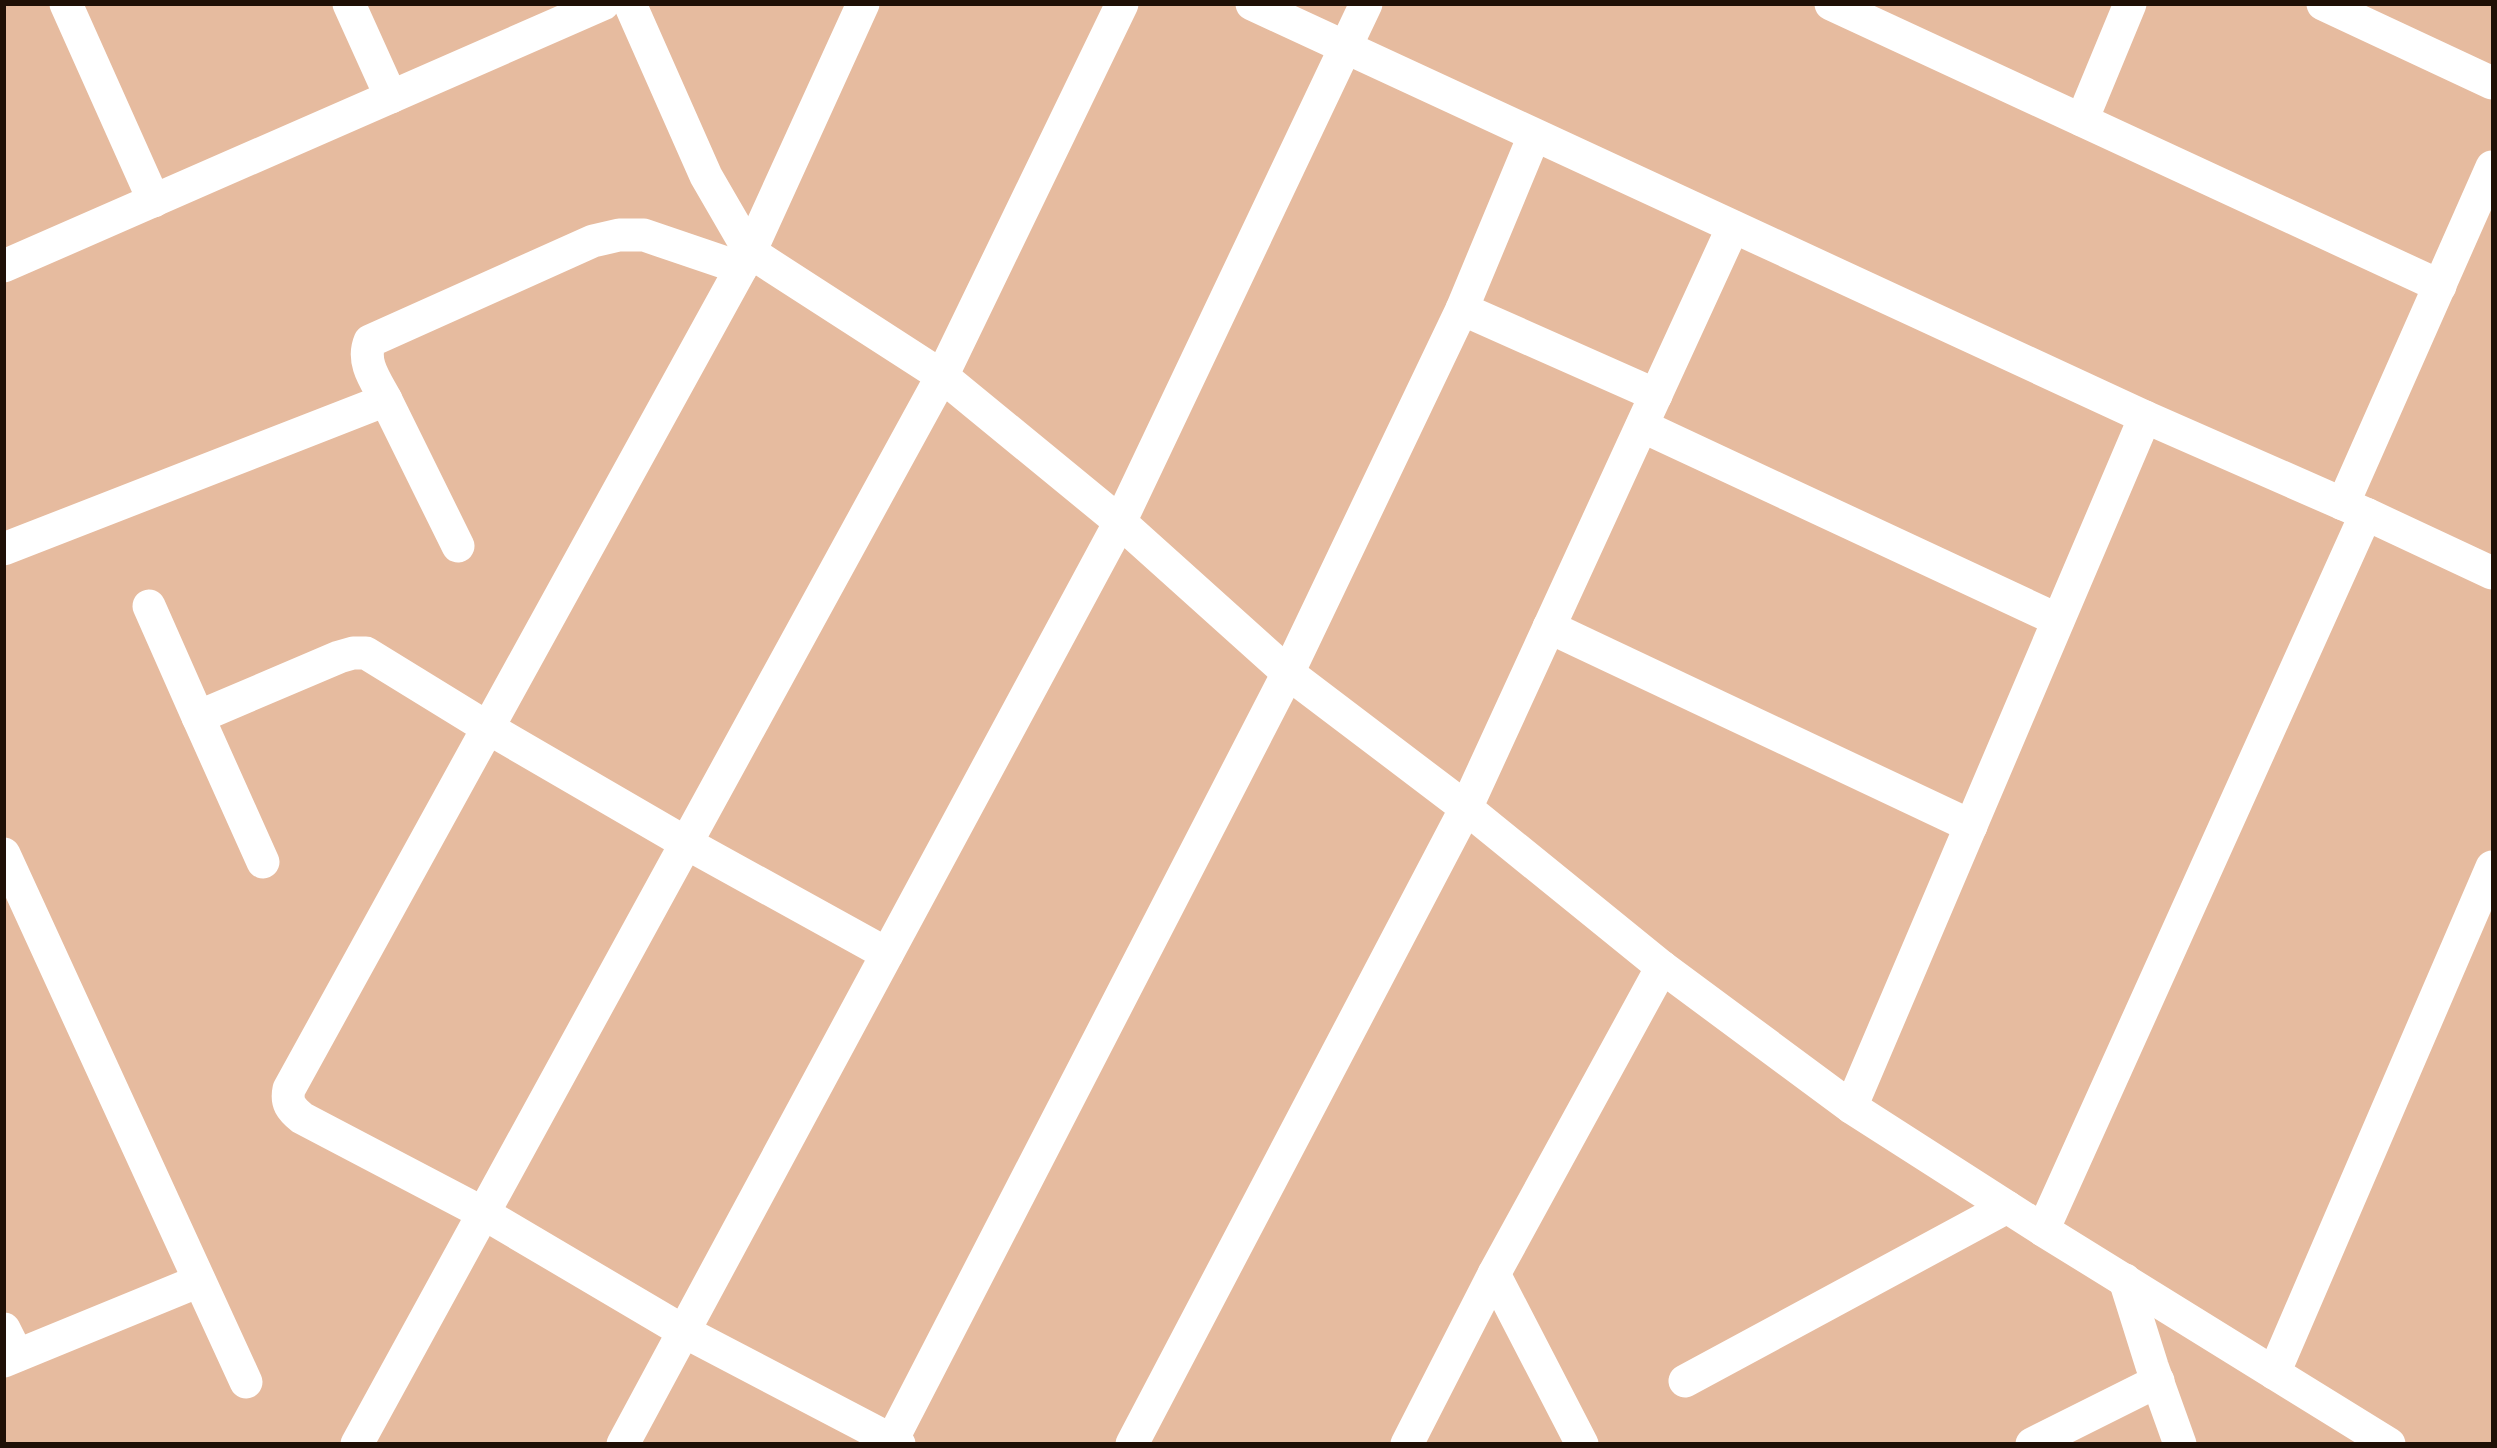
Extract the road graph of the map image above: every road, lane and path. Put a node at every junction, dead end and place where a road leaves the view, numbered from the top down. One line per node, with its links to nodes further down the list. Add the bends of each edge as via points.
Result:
1 (66, 4): 18 (street)
2 (349, 4): 14 (street)
3 (603, 4): 14 (street)
4 (630, 4): 20 (street)
5 (863, 4): 20 (street)
6 (1122, 4): 24 (street)
7 (1252, 4): 12 (street)
8 (1366, 4): 12 (street)
9 (1831, 4): 15 (street)
10 (2130, 4): 15 (street)
11 (2323, 4): 13 (street)
12 (1347, 48): 16 (street); 30 (street)
13 (2493, 83)
14 (391, 97): 18 (street)
15 (2082, 120): 22 (street)
16 (1534, 136): 19 (street); 23 (street)
17 (2493, 167): 22 (street)
18 (154, 201): 21 (street)
19 (1733, 227): 25 (street); 27 (street)
20 (746, 260): 24 (street); 26 (street, via 644,235 593,241 370,341 367,363); 39 (street)
21 (4, 266)
22 (2440, 286): 29 (street)
23 (1462, 309): 25 (street); 37 (street)
24 (942, 376): 30 (street); 42 (street)
25 (1656, 395): 28 (street)
26 (386, 400): 31 (street); 32 (street)
27 (2145, 417): 29 (street); 35 (street)
28 (1642, 426): 35 (street); 36 (street)
29 (2354, 509): 33 (street); 51 (street)
30 (1120, 522): 37 (street); 46 (street)
31 (458, 546)
32 (4, 549)
33 (2493, 573)
34 (149, 606): 38 (street)
35 (2058, 620): 41 (street)
36 (1549, 627): 40 (street); 41 (street)
37 (1288, 673): 40 (street); 61 (street)
38 (198, 717): 39 (street, via 339,657 366,653); 44 (street)
39 (488, 728): 42 (street); 50 (street, via 287,1099 302,1118)
40 (1466, 808): 47 (street); 64 (street)
41 (1971, 826): 48 (street)
42 (686, 843): 46 (street); 50 (street)
43 (4, 854): 54 (street)
44 (263, 862)
45 (2493, 867): 57 (street)
46 (886, 954): 55 (street)
47 (1662, 967): 48 (street); 52 (street)
48 (1851, 1107): 49 (street)
49 (2007, 1207): 51 (street); 58 (street)
50 (483, 1213): 55 (street); 62 (street)
51 (2043, 1230): 53 (street)
52 (1494, 1274): 65 (street); 66 (street)
53 (2125, 1280): 57 (street); 59 (street)
54 (199, 1281): 56 (street); 60 (street)
55 (683, 1331): 61 (street); 63 (street)
56 (9, 1348)
57 (2274, 1373): 69 (street)
58 (1684, 1381)
59 (2157, 1381): 67 (street); 68 (street)
60 (246, 1382)
61 (894, 1442)
62 (357, 1443)
63 (623, 1443)
64 (1132, 1443)
65 (1407, 1443)
66 (1582, 1443)
67 (2032, 1443)
68 (2180, 1443)
69 (2389, 1443)

